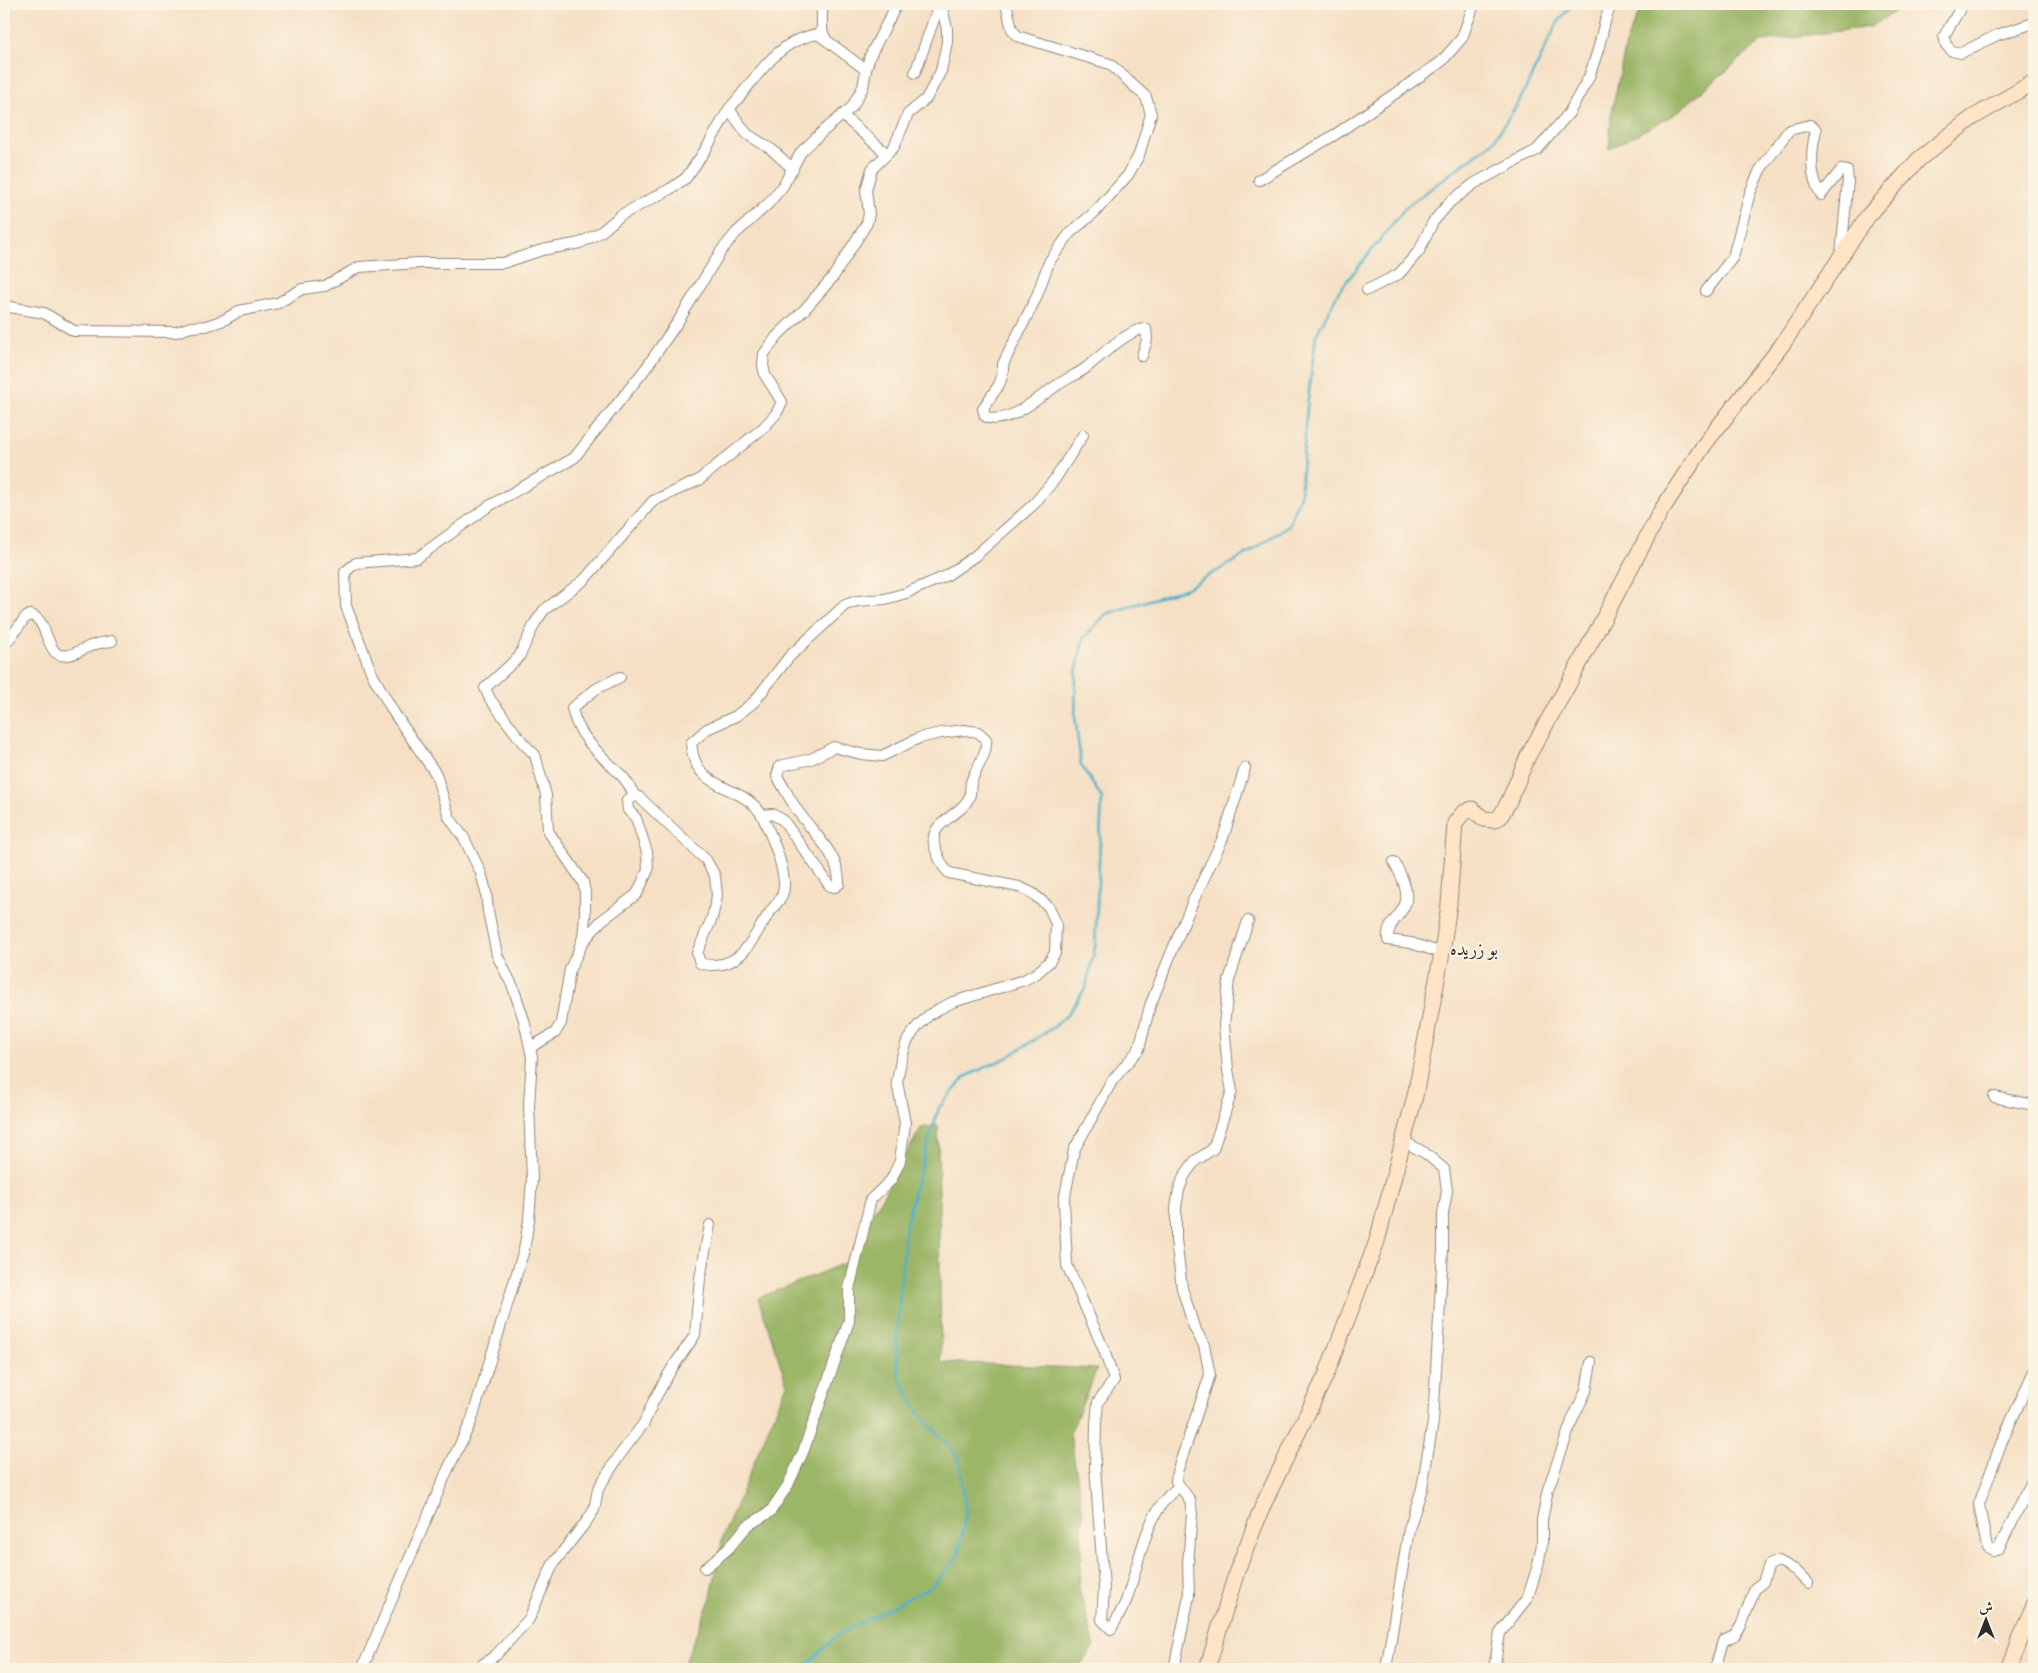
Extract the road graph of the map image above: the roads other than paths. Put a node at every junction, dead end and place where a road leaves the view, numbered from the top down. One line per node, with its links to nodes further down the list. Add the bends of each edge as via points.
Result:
1 (822, 4): 9 (street, via 822,30)
2 (897, 4): 10 (street)
3 (940, 4): 11 (street); 15 (street, via 947,29 941,71 926,99 908,114 894,147)
4 (1007, 4): 22 (street, via 1012,29 1017,36 1110,64 1146,97 1151,114 1139,156 1128,174 1070,234 1048,262 1036,298 1003,364 1000,384 983,409 985,416 996,419 1009,416 1077,374 1135,331 1146,329 1148,334)
5 (1474, 4): 17 (street, via 1462,38 1441,62 1336,134)
6 (1612, 4): 19 (street, via 1590,77 1569,113 1537,150 1476,183 1450,202 1433,222 1419,251 1399,274)
7 (1963, 4): 8 (street, via 1944,36 1952,51 1961,53)
8 (2034, 23)
9 (826, 40): 10 (street); 13 (street, via 818,34 785,46 768,61 748,89)
10 (866, 70): 14 (street, via 858,98)
11 (915, 73)
12 (2034, 82): 18 (street, via 1972,118 1919,159 1868,216)
13 (728, 109): 16 (street, via 747,134 771,149); 21 (street, via 686,178 621,215 601,232 572,246 542,250 503,263 359,267 325,286 302,289 278,303 239,311 206,326 176,332 74,331 44,313)
14 (842, 115): 15 (street); 16 (street, via 801,152)
15 (887, 154): 32 (street, via 872,169 866,190 867,223 850,251 833,277 764,354 763,370 780,399 780,410 763,428 699,480 653,501 590,573 544,610 519,657 485,688 490,699 535,755 546,795 548,831 583,882 585,917)
16 (792, 169): 34 (street, via 768,204 721,250 646,368 574,458 489,506 417,558 356,563 345,572 346,606 372,674 436,774 450,817 481,873 497,955 513,987)
17 (1259, 180)
18 (1841, 256): 20 (street, via 1847,171 1841,170 1821,195 1812,166 1816,130 1810,125 1803,126 1789,130 1760,170 1750,193 1733,257); 33 (street, via 1782,344 1704,445 1661,511 1528,756 1500,817 1484,819 1472,810 1455,823)
19 (1367, 290)
20 (1706, 291)
21 (4, 306)
22 (1142, 356)
23 (1083, 435): 29 (street, via 1055,479 1034,504 975,556 946,576 906,593 845,605 788,657 754,702 736,716 707,729 691,743 692,758 710,781 755,804)
24 (112, 640): 25 (street, via 61,655 52,647 37,619 30,616)
25 (4, 646)
26 (620, 677): 28 (street, via 596,689 572,708 585,736 624,778)
27 (1245, 768): 43 (street, via 1223,838 1150,1006 1139,1048 1112,1081 1074,1150 1064,1201 1067,1266 1114,1380 1098,1402 1095,1467 1104,1588 1102,1620 1111,1628 1125,1604 1154,1514 1168,1494)
28 (636, 796): 29 (street, via 706,860 715,876 717,896 712,918 697,953 700,963 705,965 731,963 748,948 768,914 783,897 784,882 777,851); 32 (street, via 627,800 627,805 636,818 647,852 648,870 637,894 601,921)
29 (762, 815): 44 (street, via 772,814 783,820 830,886 835,887 840,878 830,851 799,813 777,776 780,766 812,760 834,747 882,756 918,738 964,730 978,732 986,739 987,747 971,783 968,799 936,829 933,839 935,851 949,873 1019,887 1032,893 1048,907 1056,924 1054,953 1037,973 1024,980 939,1009 917,1027 907,1041 897,1082 905,1123 900,1161 891,1180 871,1199 849,1289 849,1321 803,1452 788,1485 770,1512 747,1526 728,1549)
30 (1394, 862): 33 (street, via 1405,888 1406,901 1390,924 1388,940)
31 (1248, 921): 43 (street, via 1229,980 1224,1025 1232,1091 1213,1149 1195,1162 1184,1176 1176,1207 1182,1288 1194,1327 1204,1344 1210,1375 1177,1472)
32 (578, 952): 34 (street, via 570,969 561,1023 550,1037)
33 (1442, 953): 37 (street)
34 (531, 1047): 47 (street, via 532,1179 524,1250 471,1422)
35 (1994, 1097): 36 (street)
36 (2034, 1104)
37 (1403, 1142): 50 (street, via 1377,1240 1326,1375 1264,1503 1235,1578); 51 (street, via 1425,1153 1444,1169 1447,1192 1443,1214 1433,1422 1422,1488 1409,1529)
38 (710, 1225): 48 (street, via 694,1335 671,1370 644,1423 598,1489 594,1510 553,1564 529,1619 496,1655)
39 (1591, 1362): 52 (street, via 1586,1391 1548,1489 1542,1520 1542,1544 1528,1597 1500,1633)
40 (2034, 1372): 41 (street)
41 (2031, 1384): 42 (street, via 2002,1441 1979,1504 1987,1548 1993,1551 1999,1548)
42 (2034, 1477)
43 (1179, 1487): 49 (street, via 1190,1500 1192,1514 1189,1596)
44 (705, 1568)
45 (1808, 1583): 53 (street, via 1779,1561 1769,1565 1763,1582 1755,1588 1741,1626 1734,1636 1723,1642)
46 (2034, 1604): 54 (street)
47 (362, 1669)
48 (476, 1669)
49 (1174, 1669)
50 (1207, 1669)
51 (1386, 1669)
52 (1494, 1669)
53 (1715, 1669)
54 (2010, 1669)

